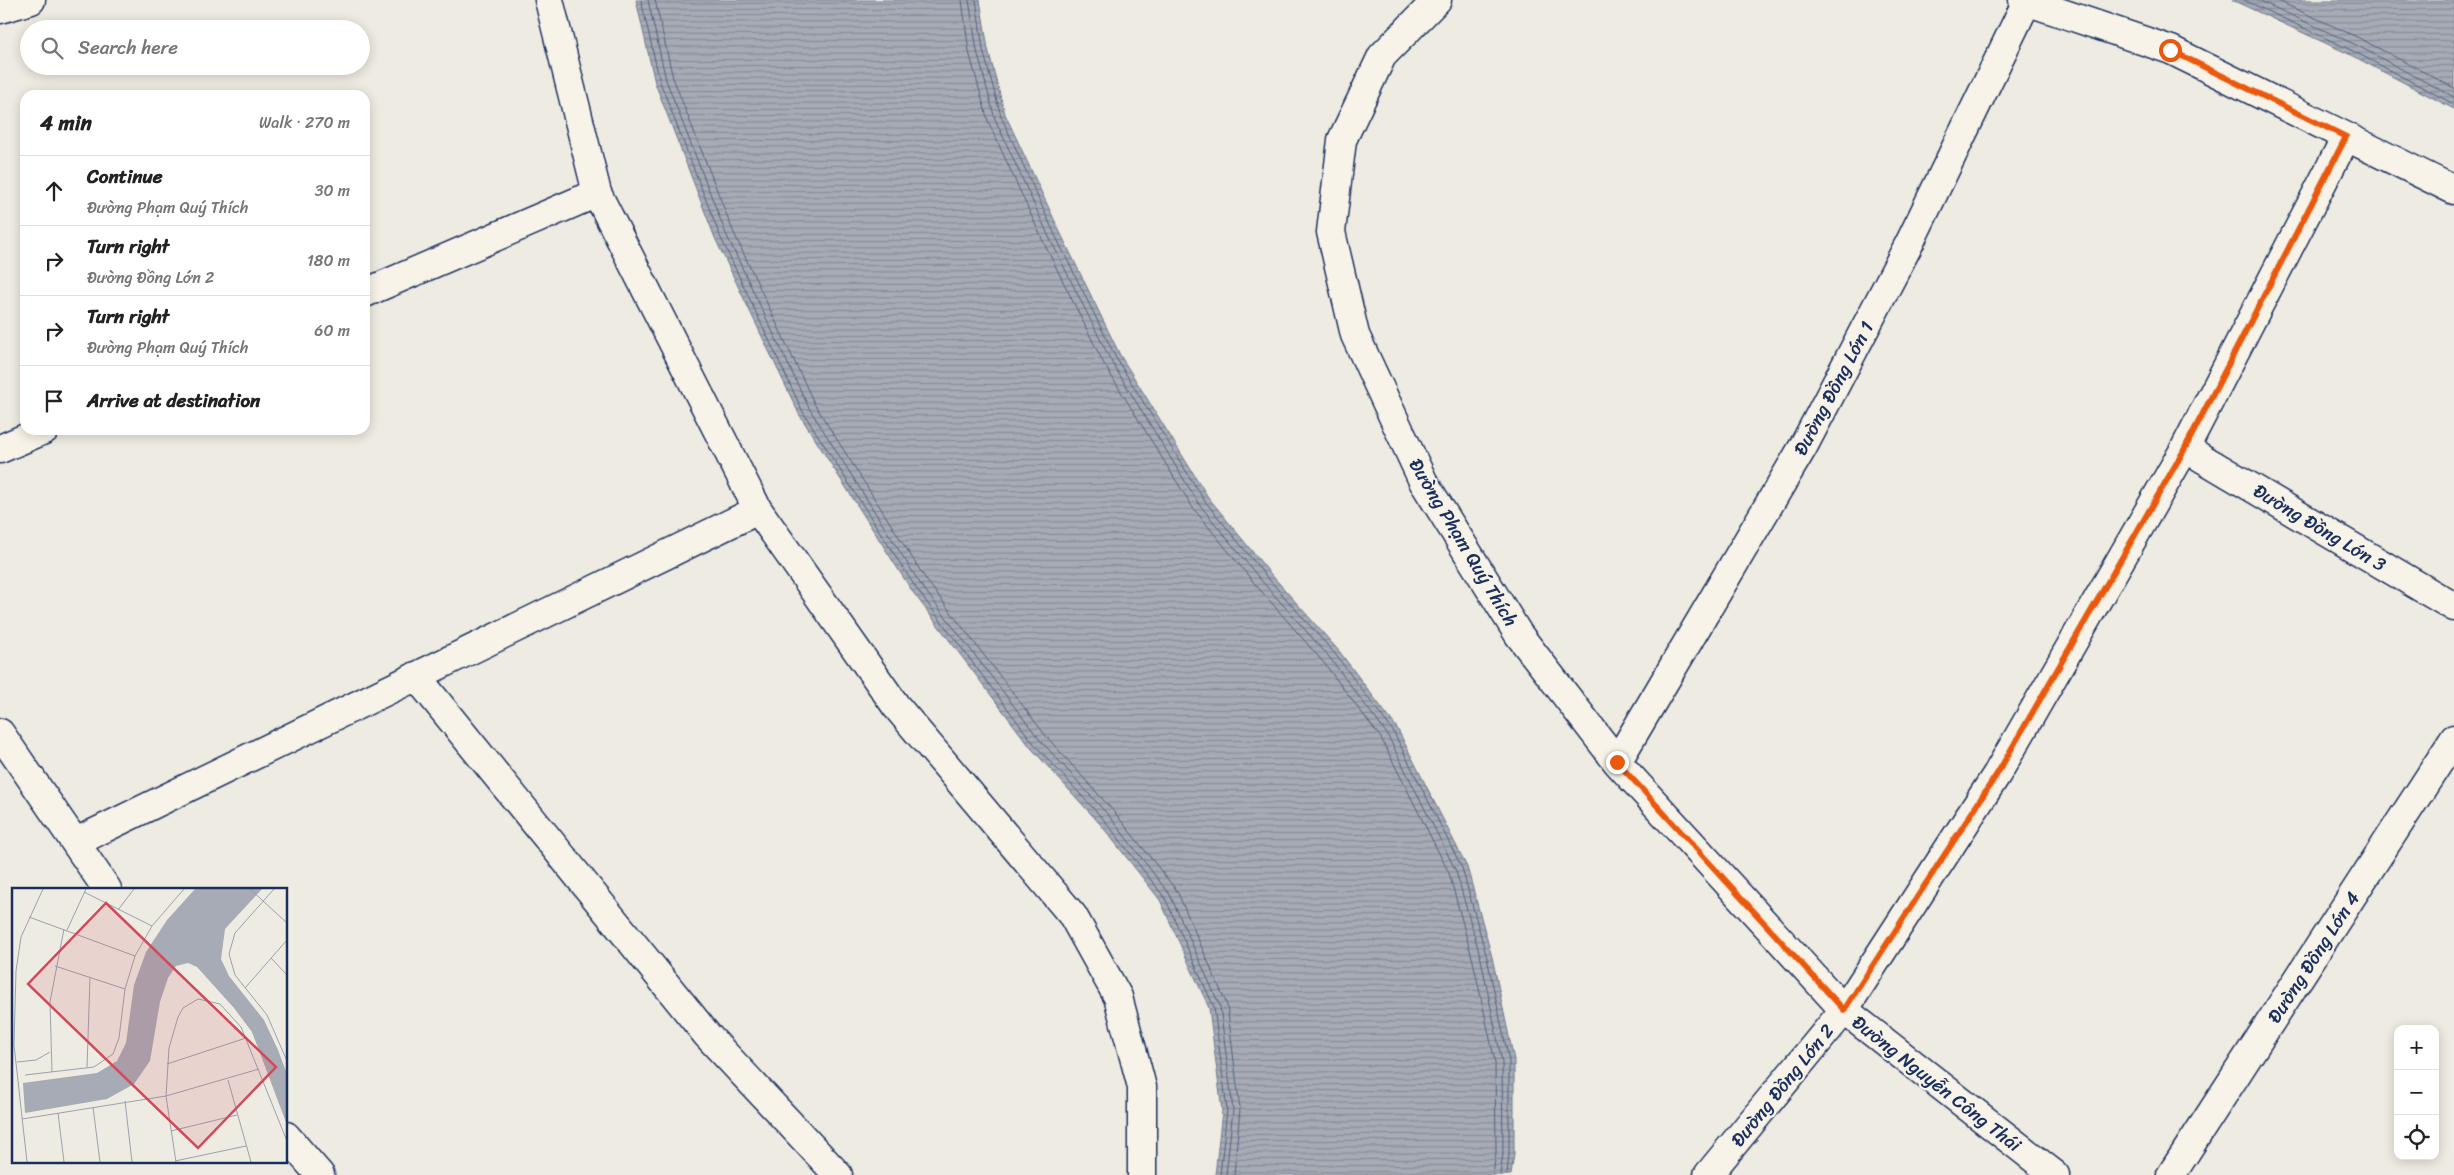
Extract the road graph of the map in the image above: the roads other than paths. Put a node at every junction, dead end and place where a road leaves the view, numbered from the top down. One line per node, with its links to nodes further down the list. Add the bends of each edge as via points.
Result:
1 (31, 0): 5 (street)
2 (548, 0): 8 (street)
3 (1437, 0): 18 (street, Đường Phạm Quý Thích, via 1382,56 1342,140 1331,232 1355,335 1423,481 1520,635)
4 (2025, 1): 6 (street, via 2170,50); 18 (street, Đường Đồng Lớn 1, via 1909,244 1803,448)
5 (0, 9)
6 (2346, 137): 7 (street); 11 (street, Đường Đồng Lớn 2)
7 (2454, 190)
8 (597, 193): 9 (street); 13 (street)
9 (370, 290)
10 (32, 435): 12 (street)
11 (2185, 448): 14 (street, Đường Đồng Lớn 3); 21 (street, Đường Đồng Lớn 2, via 1997,774)
12 (0, 449)
13 (758, 510): 15 (street); 25 (street, via 896,706 1073,916 1118,997 1140,1078)
14 (2454, 607)
15 (416, 676): 19 (street); 24 (street, via 707,1035)
16 (0, 732): 19 (street)
17 (2454, 739): 28 (street, Đường Đồng Lớn 4)
18 (1617, 762): 21 (street, Đường Phạm Quý Thích)
19 (76, 842): 20 (street)
20 (106, 888)
21 (1844, 1010): 26 (street, Đường Đồng Lớn 2); 27 (street, Đường Nguyễn Công Thái)
22 (288, 1138): 23 (street)
23 (320, 1175)
24 (838, 1175)
25 (1142, 1175)
26 (1708, 1175)
27 (2055, 1175)
28 (2171, 1175)

